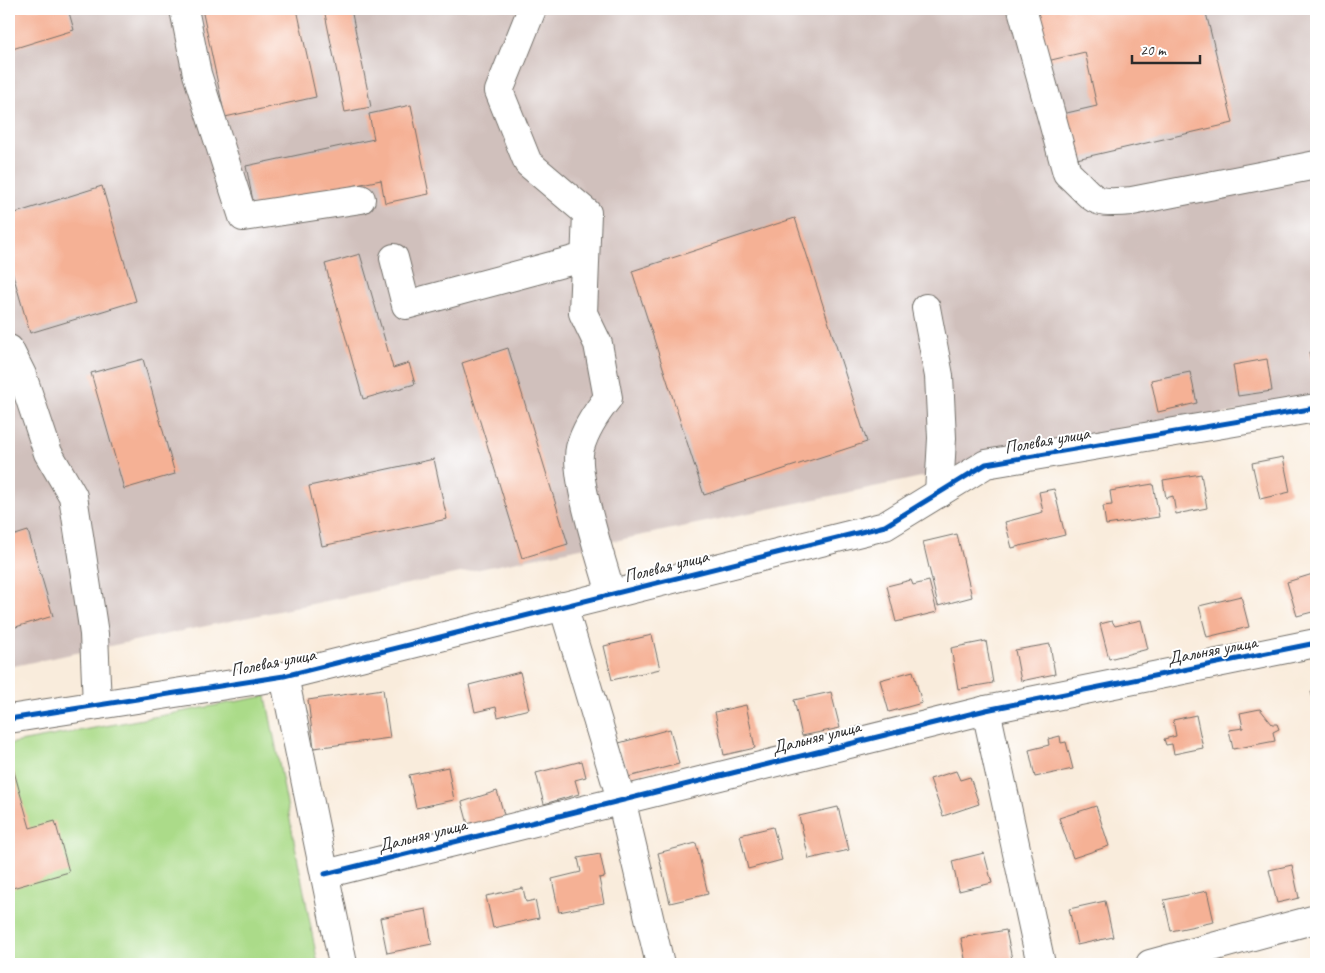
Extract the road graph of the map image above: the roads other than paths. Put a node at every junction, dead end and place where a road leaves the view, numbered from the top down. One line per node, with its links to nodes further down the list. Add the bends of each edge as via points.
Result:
1 (184, 9): 5 (street, via 197,74 243,217)
2 (532, 9): 6 (street, via 499,91 528,163 587,213)
3 (1022, 9): 4 (street, via 1067,173 1090,198 1105,204 1132,201)
4 (1316, 165)
5 (360, 199)
6 (585, 257): 7 (street, via 406,305); 12 (street, via 583,313 598,344 608,398 594,416 579,450 581,485)
7 (394, 258)
8 (926, 308): 11 (street, via 939,376 942,438)
9 (9, 349): 16 (street, via 22,376 48,453 73,496 94,634)
10 (1316, 408): 11 (street, Полевая улица, via 986,464)
11 (939, 493): 12 (street, Полевая улица, via 885,526)
12 (611, 594): 13 (street, Полевая улица)
13 (563, 606): 15 (street, Полевая улица); 19 (street)
14 (1316, 643): 17 (street, Дальняя улица)
15 (284, 676): 16 (street, Полевая улица); 20 (street)
16 (97, 705): 18 (street, Полевая улица)
17 (986, 710): 19 (street, Дальняя улица); 24 (street)
18 (9, 719)
19 (621, 799): 20 (street, Дальняя улица); 23 (street)
20 (325, 874): 22 (street)
21 (1316, 919): 25 (street)
22 (343, 964)
23 (660, 964)
24 (1041, 964)
25 (1150, 964)

